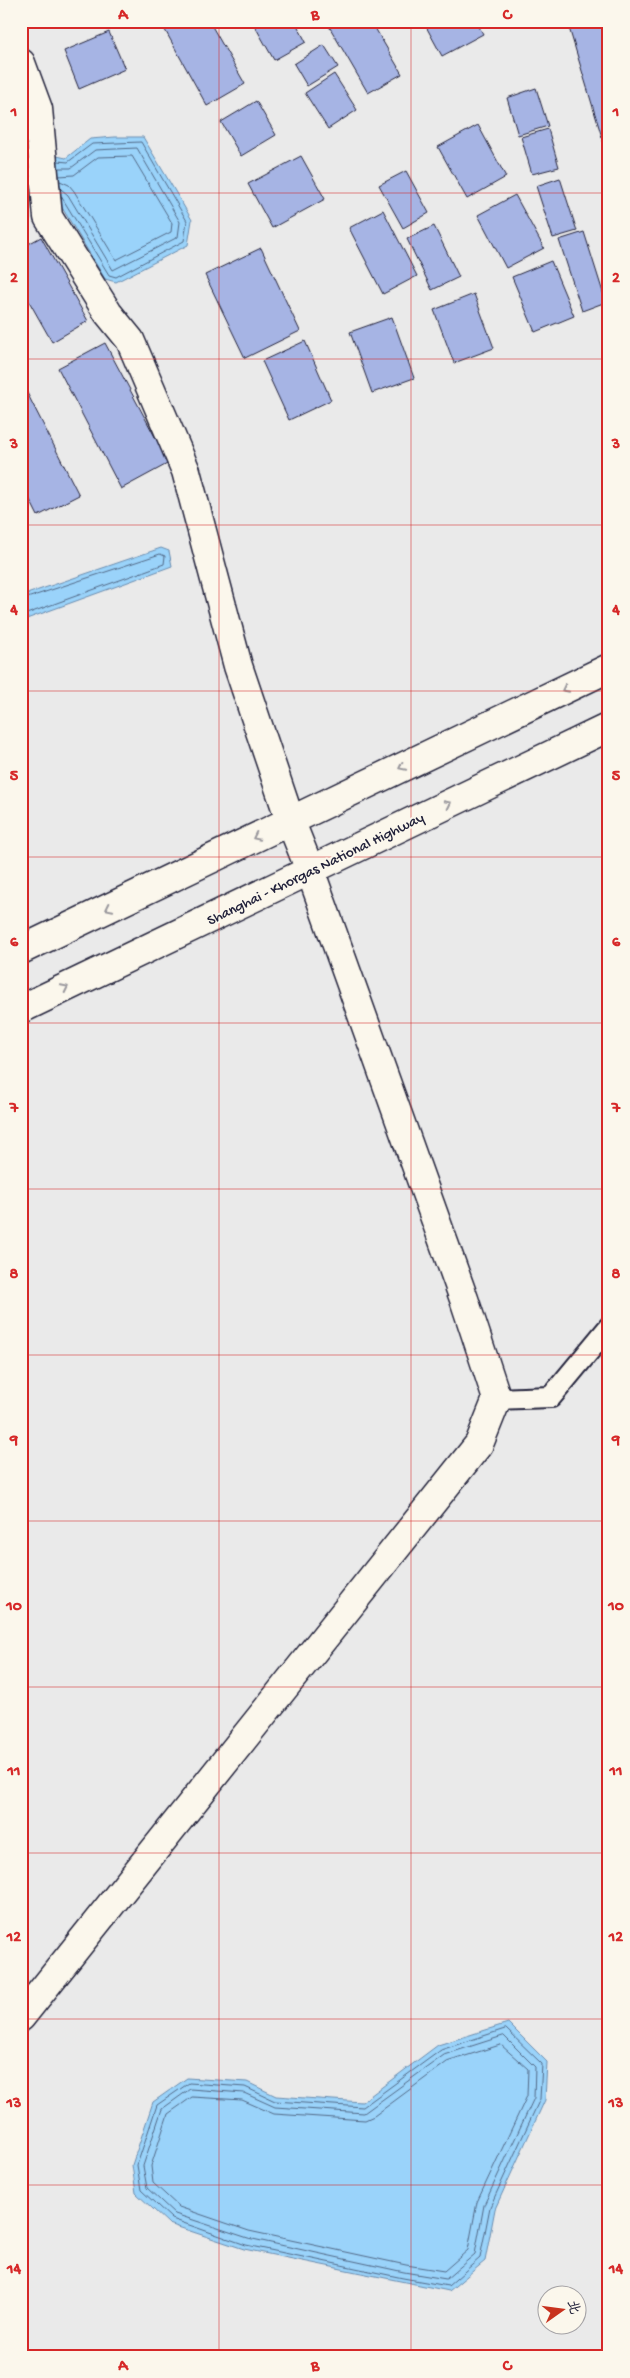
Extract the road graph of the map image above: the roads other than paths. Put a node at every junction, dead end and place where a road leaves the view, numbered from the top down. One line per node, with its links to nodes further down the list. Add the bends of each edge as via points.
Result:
1 (21, 63): 4 (main road, via 38,109 48,217 108,313 130,340 186,471 238,666)
2 (609, 668): 4 (main road, one-way to 4)
3 (609, 727): 5 (main road, Shanghai - Khorgas National Highway, one-way to 3)
4 (290, 820): 5 (main road); 6 (main road, one-way to 6)
5 (310, 870): 7 (main road, Shanghai - Khorgas National Highway, one-way to 5); 9 (main road, via 464,1299)
6 (21, 950)
7 (21, 1009)
8 (609, 1328): 9 (lane, via 551,1397)
9 (496, 1399): 10 (main road, via 479,1444)
10 (21, 2017)

